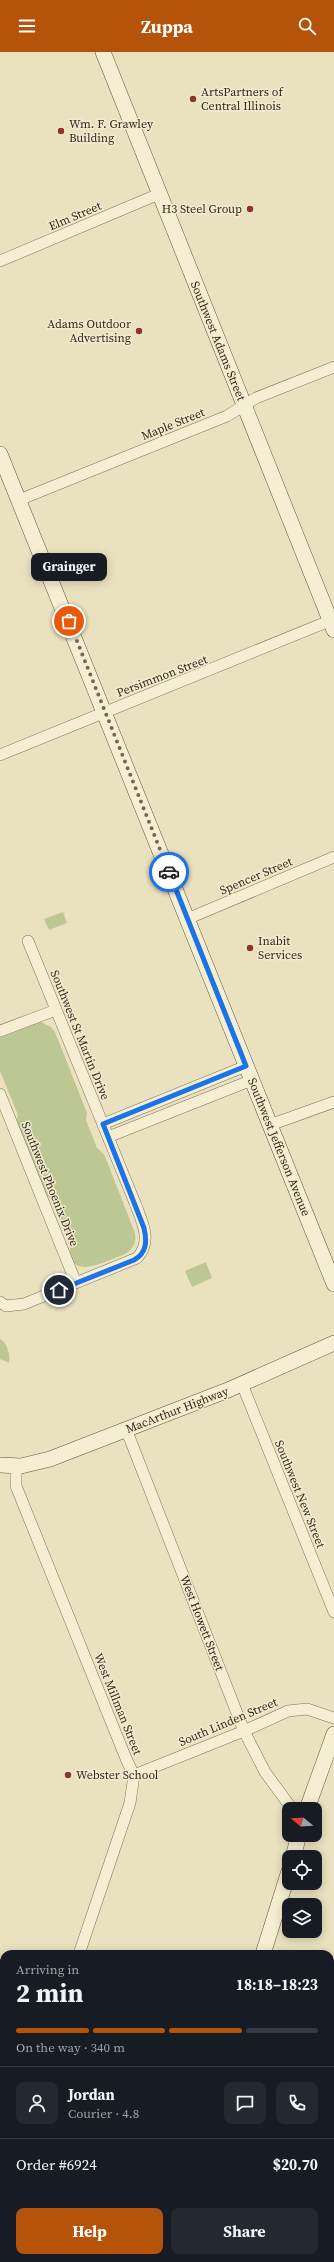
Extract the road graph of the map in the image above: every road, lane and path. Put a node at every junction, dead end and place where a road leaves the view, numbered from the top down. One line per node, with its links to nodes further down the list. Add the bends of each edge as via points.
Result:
1 (103, 52): 2 (main road, Southwest Adams Street)
2 (159, 194): 3 (street, Elm Street); 5 (main road, Southwest Adams Street)
3 (0, 261)
4 (334, 367): 5 (street, Maple Street, via 256,398)
5 (244, 407): 7 (street, Maple Street); 8 (main road, Southwest Adams Street)
6 (0, 454): 7 (main road, Southwest Jefferson Avenue)
7 (19, 500): 9 (main road, Southwest Jefferson Avenue)
8 (333, 624): 9 (street, Persimmon Street)
9 (105, 712): 10 (street, Persimmon Street); 12 (main road, Southwest Jefferson Avenue)
10 (0, 755)
11 (334, 857): 12 (street, Spencer Street)
12 (187, 919): 16 (main road, Southwest Jefferson Avenue)
13 (28, 941): 14 (street, Southwest St Martin Drive)
14 (56, 1010): 15 (street); 19 (street, Southwest St Martin Drive)
15 (0, 1032)
16 (249, 1073): 19 (street); 20 (main road, Southwest Jefferson Avenue); 21 (street)
17 (0, 1094): 22 (street, Southwest Phoenix Drive)
18 (334, 1102): 20 (street)
19 (103, 1124): 21 (street, Southwest St Martin Drive)
20 (270, 1125): 23 (main road, Southwest Jefferson Avenue)
21 (108, 1137): 22 (street, Southwest St Martin Drive, via 144,1228 146,1244 143,1252 134,1260)
22 (76, 1284): 24 (street, via 24,1304 6,1306)
23 (334, 1284)
24 (0, 1302)
25 (334, 1343): 26 (main road, MacArthur Highway)
26 (242, 1384): 27 (main road, MacArthur Highway); 30 (street, Southwest New Street)
27 (126, 1429): 29 (main road, MacArthur Highway, via 40,1463); 32 (street, West Howett Street)
28 (0, 1465): 29 (main road, MacArthur Highway)
29 (16, 1467): 34 (street, West Millman Street, via 18,1489)
30 (334, 1612)
31 (334, 1718): 32 (street, South Linden Street, via 307,1709 288,1711)
32 (244, 1731): 34 (street, South Linden Street); 35 (street, West Howett Street, via 265,1772)
33 (334, 1734): 36 (main road)
34 (134, 1775): 38 (street, via 130,1803)
35 (287, 1802)
36 (310, 1802)
37 (283, 1890): 39 (main road)
38 (80, 1950)
39 (264, 1950)

